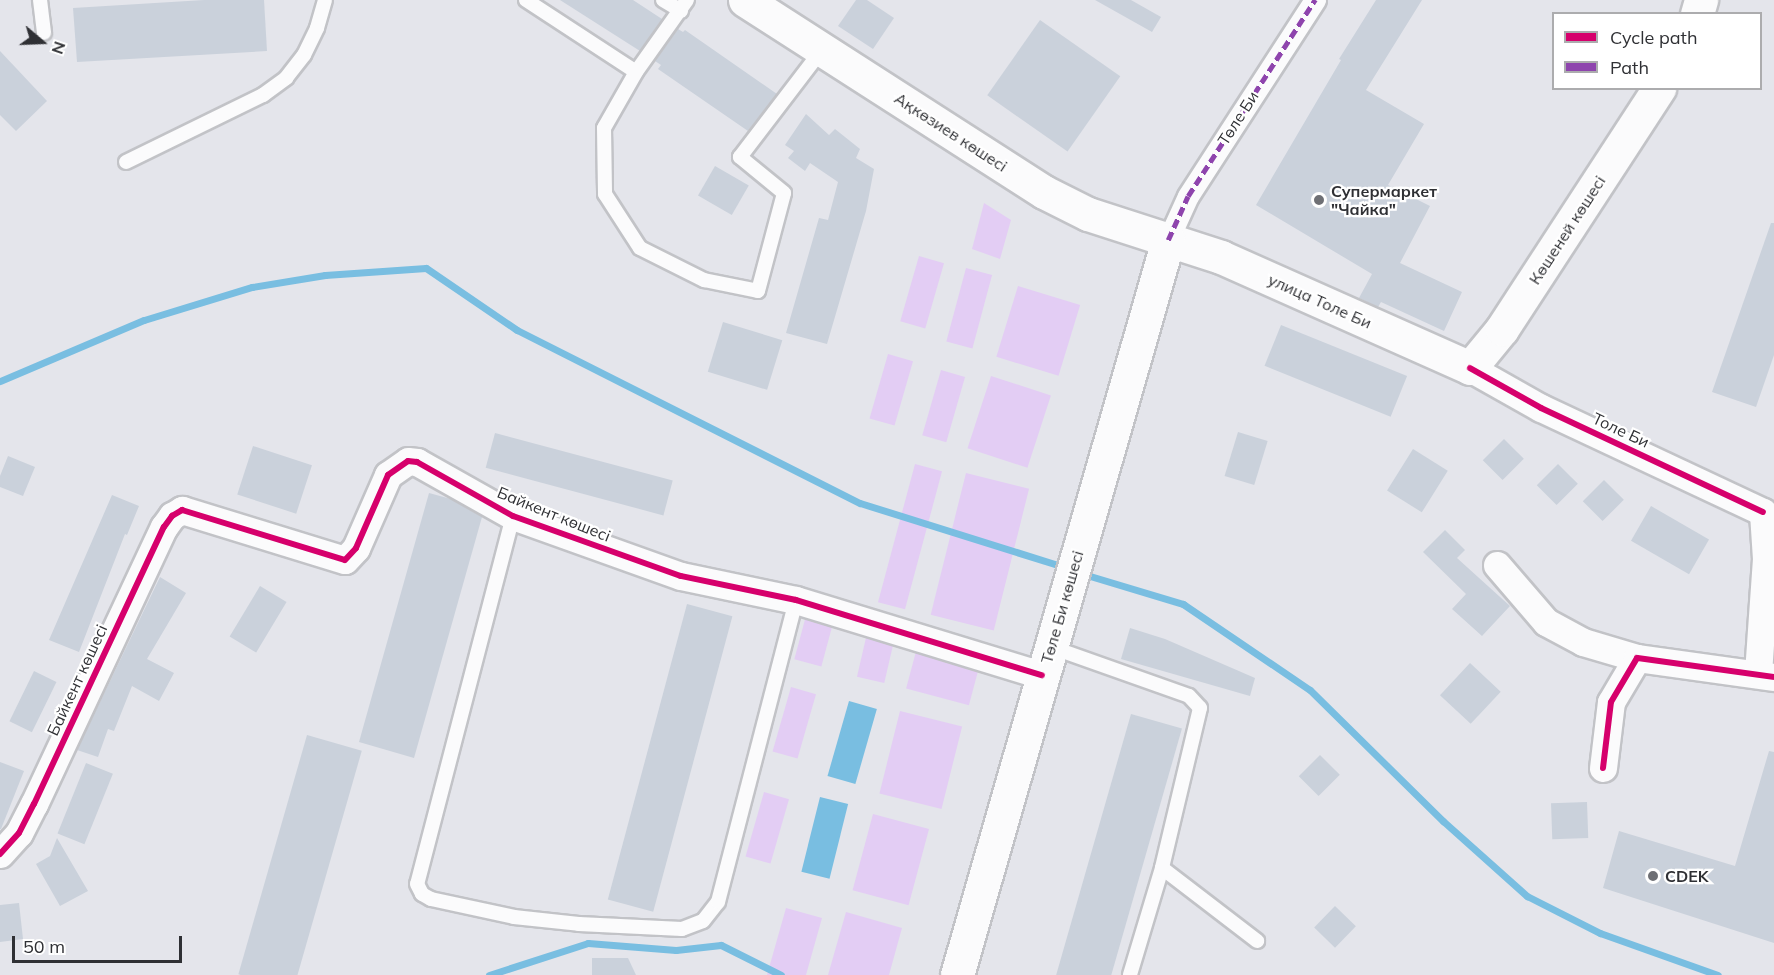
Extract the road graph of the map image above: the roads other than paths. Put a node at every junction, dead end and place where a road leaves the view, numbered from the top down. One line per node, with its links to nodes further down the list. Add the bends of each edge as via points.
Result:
1 (40, 0): 8 (lane)
2 (325, 0): 12 (lane, via 304,56 286,78 263,95)
3 (526, 0): 10 (lane)
4 (663, 0): 7 (lane)
5 (745, 0): 9 (main road, Ақкөзиев көшесі)
6 (1315, 0): 13 (street, Төле Би, via 1188,196)
7 (684, 6): 10 (lane)
8 (44, 33)
9 (821, 51): 10 (lane, via 740,157 784,193 758,291 704,280 640,248 605,194 604,128); 13 (main road, Ақкөзиев көшесі, via 1044,192 1088,213)
10 (636, 72)
11 (1658, 90): 14 (main road, Көшеней көшесі, via 1502,329)
12 (126, 162)
13 (1168, 240): 14 (main road, улица Толе Би, via 1221,257); 20 (main road, Төле Би көшесі)
14 (1470, 368): 15 (street, Толе Би, via 1541,408)
15 (1768, 510): 21 (street)
16 (513, 516): 18 (street, Байкент көшесі, via 681,576); 18 (lane, via 417,884 422,894 431,899 514,917 579,924 682,929 703,921 718,902); 23 (street, Байкент көшесі, via 417,462 408,461 388,475 356,548 345,560 182,510 172,516 29,814 19,833)
17 (1497, 565): 19 (street, via 1546,622 1583,642)
18 (796, 600): 20 (street, Байкент көшесі)
19 (1637, 658): 21 (street); 22 (street, via 1611,702)
20 (1047, 661): 24 (lane, via 1189,696 1200,708); 26 (main road, Төле Би көшесі)
21 (1766, 675)
22 (1603, 768)
23 (0, 854)
24 (1162, 868): 25 (lane); 27 (lane)
25 (1257, 941)
26 (957, 975)
27 (1130, 975)

